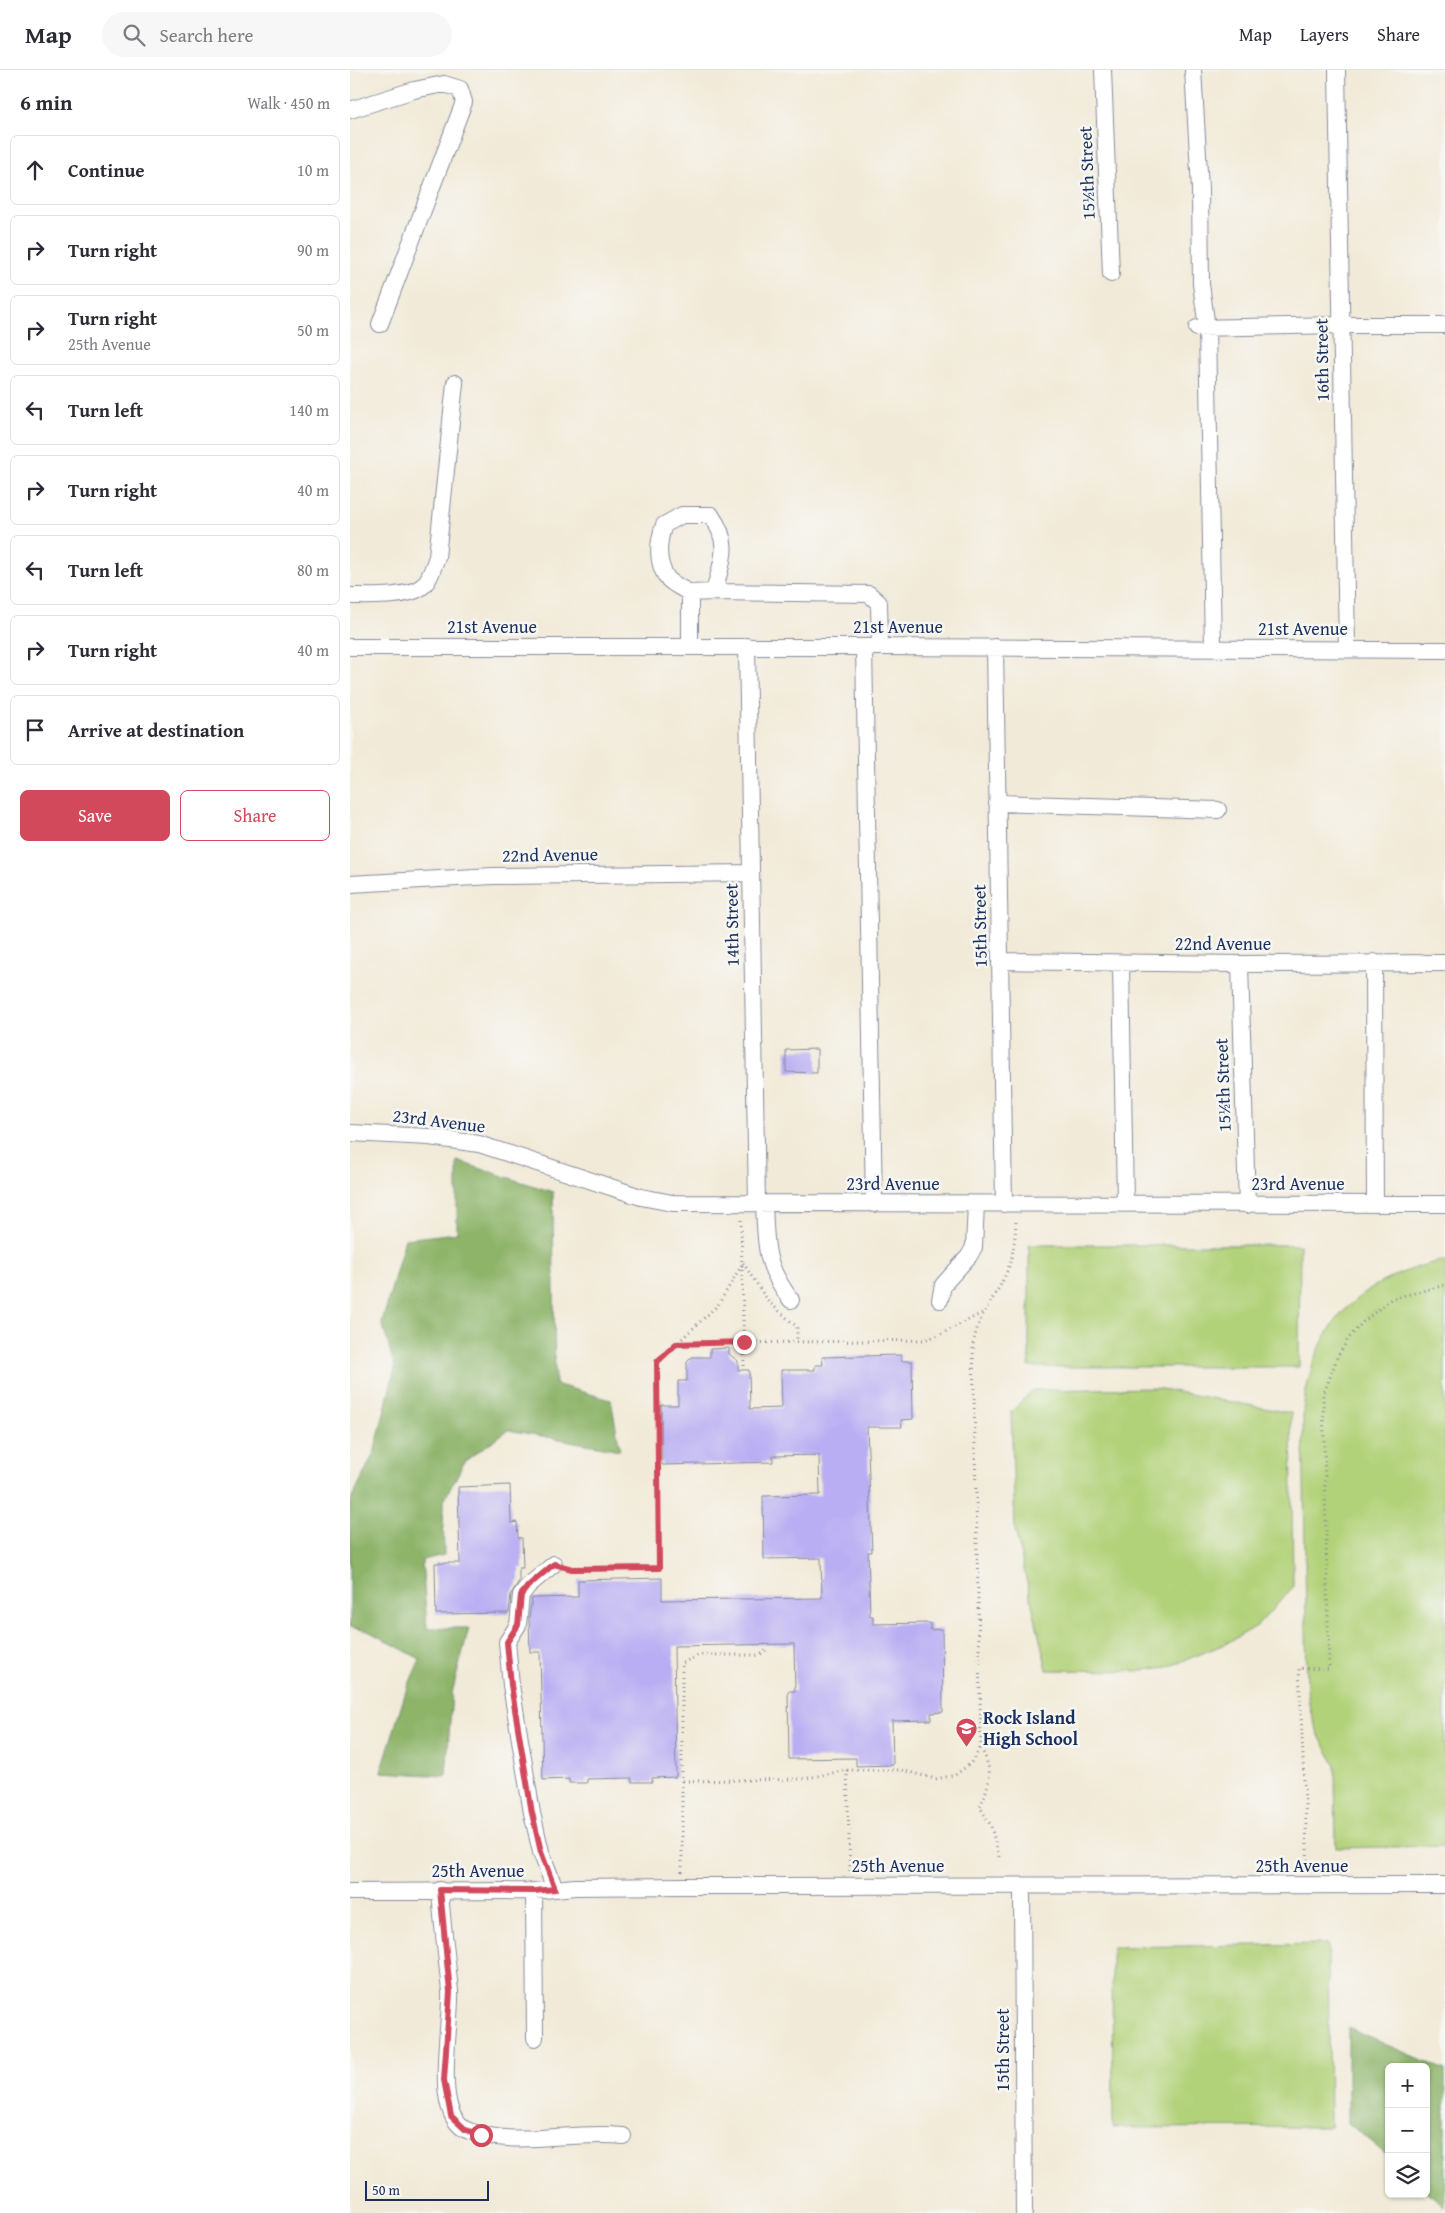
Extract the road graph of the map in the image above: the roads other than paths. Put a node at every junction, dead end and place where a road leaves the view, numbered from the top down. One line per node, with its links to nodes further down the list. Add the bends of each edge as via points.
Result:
1 (1103, 70): 5 (street, 15½th Street)
2 (1193, 70): 9 (street, via 1200,189)
3 (1337, 70): 7 (street, 16th Street)
4 (350, 110): 6 (street, via 444,84 460,89 464,102)
5 (1112, 274)
6 (380, 324)
7 (1342, 324): 8 (street); 9 (street); 20 (street, 16th Street)
8 (1445, 325)
9 (1202, 328): 19 (street)
10 (456, 383): 13 (street, via 437,557 430,576 421,588 404,593)
11 (714, 592): 12 (street); 12 (street, via 724,556 721,529 711,514 682,515 664,525 659,558 667,578); 17 (street, via 869,594 879,603)
12 (690, 593): 14 (street)
13 (350, 596)
14 (690, 646): 15 (street, 21st Avenue); 16 (street, 21st Avenue)
15 (747, 646): 17 (street, 21st Avenue); 24 (street, 14th Street)
16 (350, 647)
17 (872, 647): 18 (street, 21st Avenue); 33 (street)
18 (995, 647): 19 (street, 21st Avenue); 22 (street, 15th Street)
19 (1213, 648): 20 (street, 21st Avenue)
20 (1347, 649): 21 (street, 21st Avenue)
21 (1445, 650)
22 (998, 803): 23 (street); 26 (street, 15th Street)
23 (1218, 810)
24 (751, 873): 25 (street, 22nd Avenue, via 493,876); 32 (street, 14th Street)
25 (350, 884)
26 (1000, 962): 28 (street, 22nd Avenue); 35 (street, 15th Street)
27 (1374, 962): 29 (street, 22nd Avenue); 30 (street, 22nd Avenue); 38 (street)
28 (1121, 963): 30 (street, 22nd Avenue); 36 (street)
29 (1445, 963)
30 (1240, 964): 37 (street, 15½th Street)
31 (350, 1133): 32 (street, 23rd Avenue, via 429,1137 478,1144 657,1201)
32 (761, 1203): 33 (street, 23rd Avenue); 40 (street, 14th Street, via 767,1257 779,1284)
33 (874, 1204): 34 (street, 23rd Avenue)
34 (976, 1204): 35 (street, 23rd Avenue); 41 (street, via 974,1247 943,1285)
35 (1004, 1204): 36 (street, 23rd Avenue)
36 (1125, 1204): 37 (street, 23rd Avenue)
37 (1247, 1204): 38 (street, 23rd Avenue)
38 (1375, 1204): 39 (street, 23rd Avenue)
39 (1445, 1204)
40 (791, 1300)
41 (940, 1300)
42 (554, 1564): 45 (street, via 521,1595 518,1625 507,1642 532,1813 541,1852)
43 (1445, 1885): 44 (street, 25th Avenue)
44 (1022, 1887): 45 (street, 25th Avenue); 51 (street, 15th Street)
45 (555, 1889): 47 (street, 25th Avenue)
46 (440, 1890): 47 (street, 25th Avenue); 48 (street, 25th Avenue); 50 (street, via 450,1992 444,2080 451,2116 466,2130 481,2135 519,2138 600,2133)
47 (534, 1891): 49 (street)
48 (350, 1892)
49 (535, 2038)
50 (623, 2136)
51 (1024, 2213)

